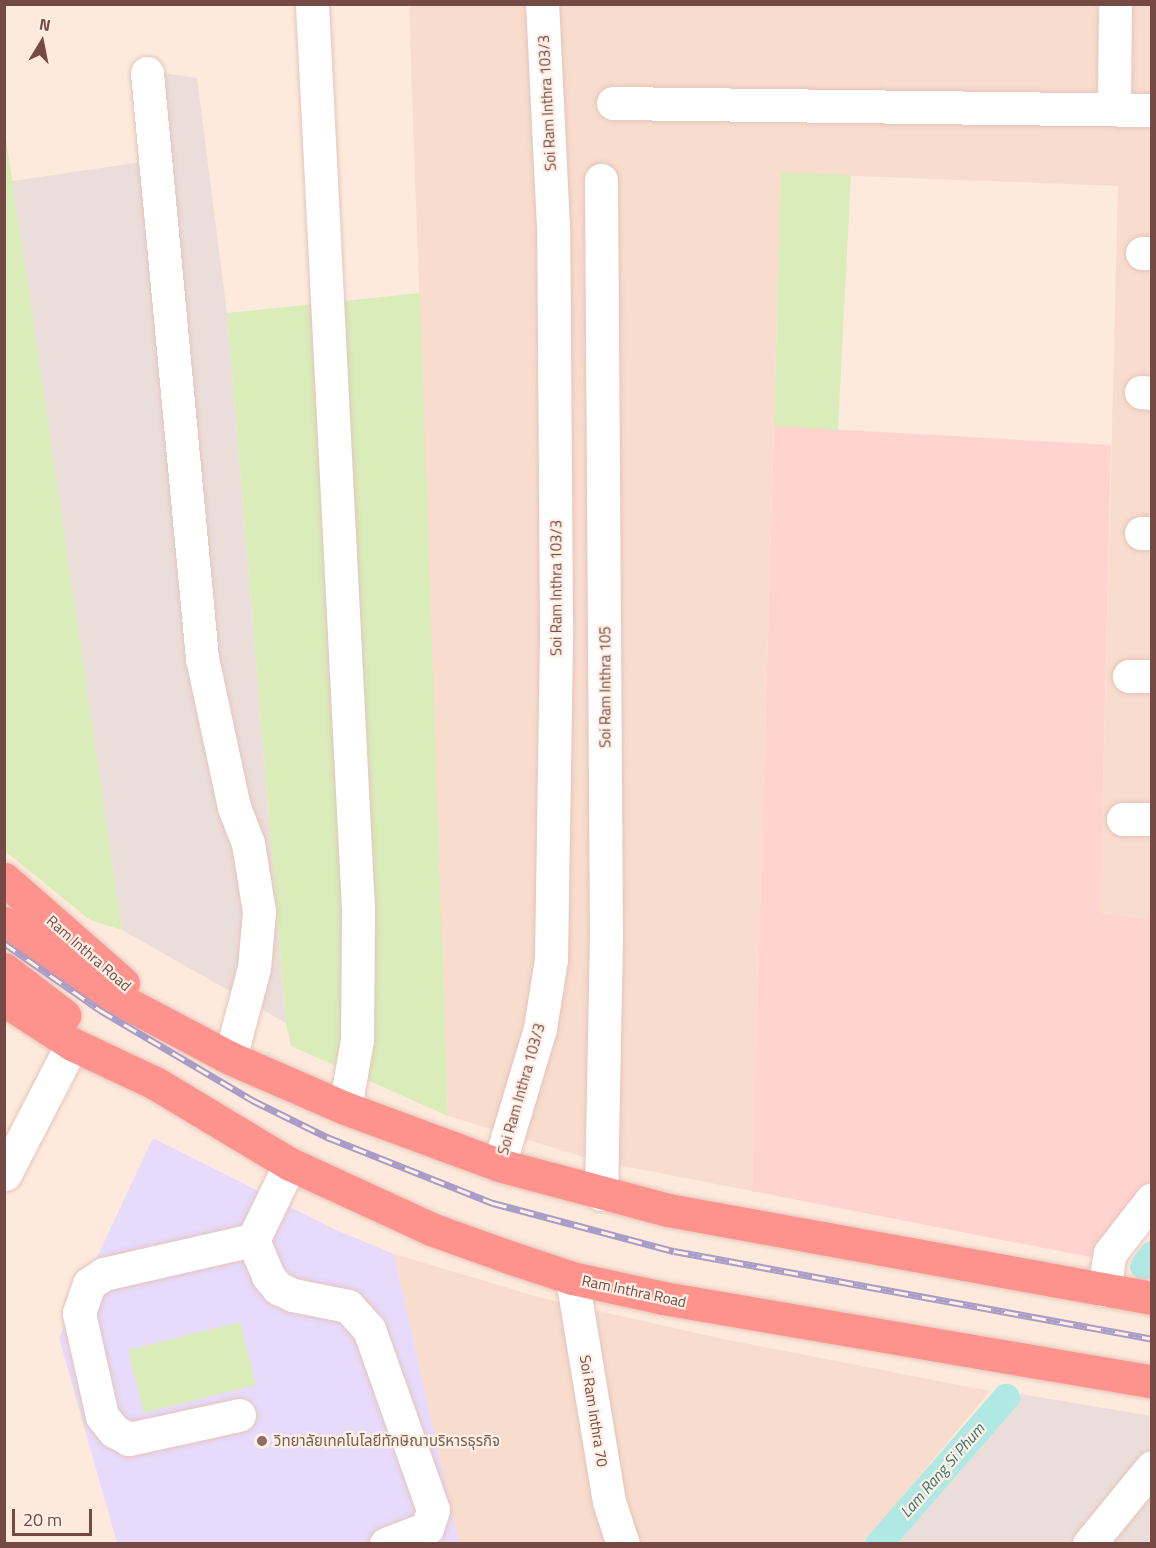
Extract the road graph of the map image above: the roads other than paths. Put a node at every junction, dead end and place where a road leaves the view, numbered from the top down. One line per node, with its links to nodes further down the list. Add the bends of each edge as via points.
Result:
1 (312, 4): 17 (street, via 358,909 357,1040)
2 (542, 4): 19 (street, Soi Ram Inthra 103/3, via 553,239 556,626 551,958 540,1028)
3 (1115, 4): 6 (street)
4 (147, 73): 15 (street, via 201,658 234,807 248,843 259,912 254,968)
5 (613, 103): 6 (street)
6 (1114, 109): 7 (street)
7 (1152, 110)
8 (601, 180): 21 (street, Soi Ram Inthra 105, via 606,924)
9 (4, 879): 13 (highway, Ram Inthra Road)
10 (6, 924): 13 (highway, Ram Inthra Road, via 111,995)
11 (4, 969): 16 (highway, Ram Inthra Road)
12 (4, 1000): 14 (highway, Ram Inthra Road)
13 (174, 1028): 15 (highway, Ram Inthra Road)
14 (72, 1044): 16 (highway, Ram Inthra Road); 20 (street)
15 (230, 1058): 17 (highway, Ram Inthra Road)
16 (155, 1083): 18 (highway, Ram Inthra Road)
17 (345, 1108): 19 (highway, Ram Inthra Road)
18 (290, 1164): 23 (street); 24 (highway, Ram Inthra Road, via 431,1229)
19 (499, 1165): 21 (highway, Ram Inthra Road)
20 (5, 1174)
21 (601, 1194): 25 (highway, Ram Inthra Road)
22 (1152, 1199): 25 (street, via 1110,1253)
23 (253, 1240): 28 (street, via 104,1274 89,1284 79,1313 102,1416 114,1431 129,1439); 30 (street, via 268,1276 278,1288 293,1295 348,1306 369,1329 433,1510)
24 (572, 1278): 27 (highway, Ram Inthra Road, via 675,1300); 32 (street, Soi Ram Inthra 70, via 609,1502)
25 (1104, 1290): 26 (highway, Ram Inthra Road)
26 (1152, 1298)
27 (1152, 1382)
28 (239, 1415)
29 (1152, 1467): 33 (street)
30 (429, 1536): 31 (street)
31 (386, 1544)
32 (623, 1544)
33 (1089, 1544)

